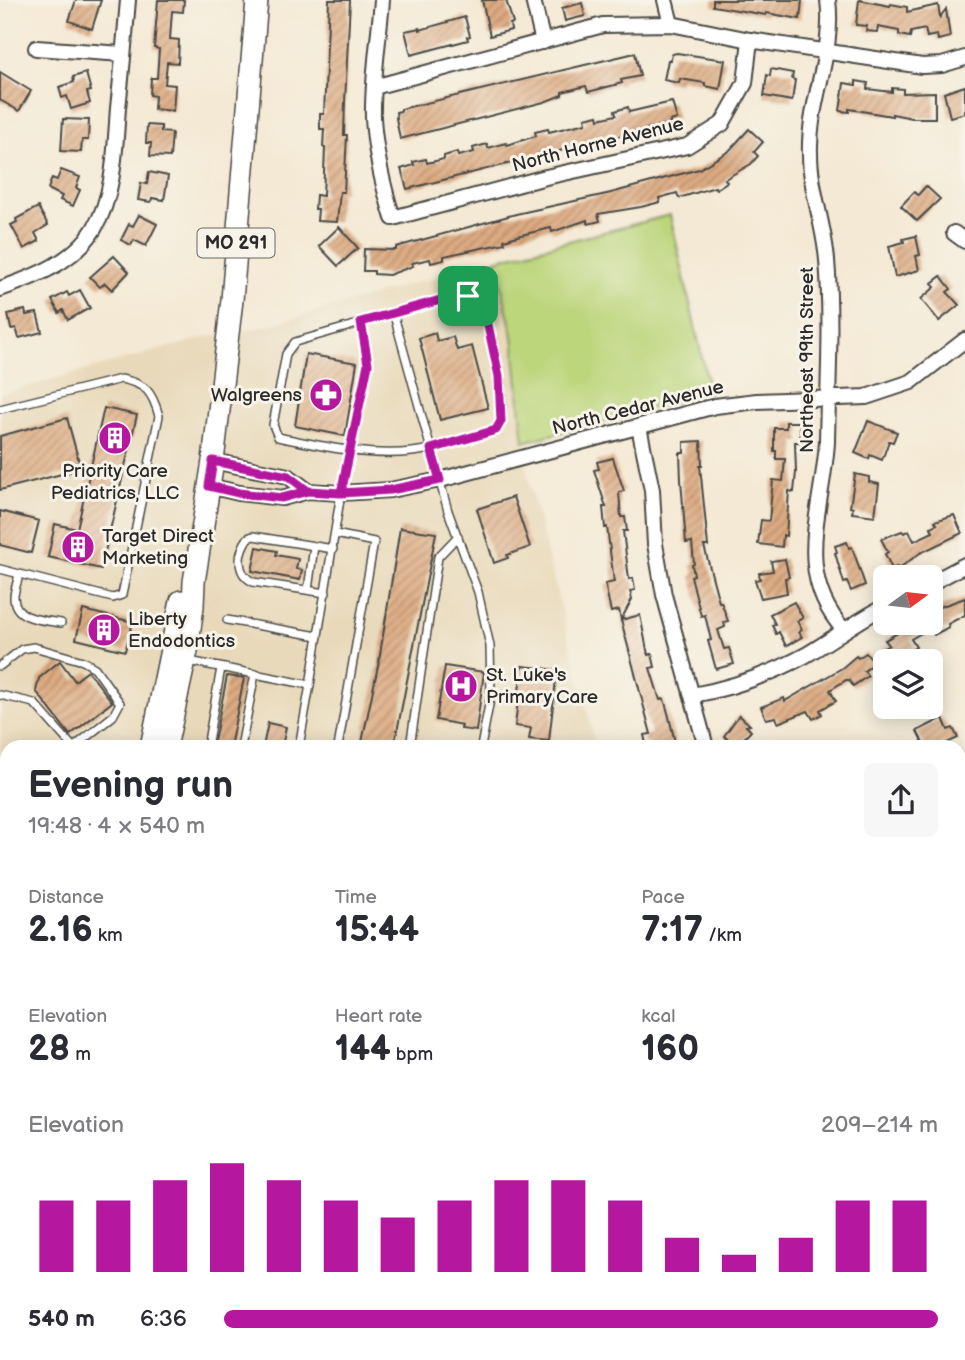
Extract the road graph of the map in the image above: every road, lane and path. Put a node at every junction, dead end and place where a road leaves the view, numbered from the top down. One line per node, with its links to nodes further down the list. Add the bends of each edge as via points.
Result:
1 (128, 0): 12 (street)
2 (257, 0): 24 (main road, MO 291, via 232,300)
3 (382, 0): 14 (street)
4 (533, 0): 9 (street)
5 (666, 0): 7 (street)
6 (828, 0): 11 (street, Northeast 99th Street)
7 (671, 24): 8 (street); 9 (street, via 603,25)
8 (750, 40): 11 (street); 14 (street, North Horne Avenue, via 745,83 722,124 687,146 393,218 373,119)
9 (543, 42): 14 (street)
10 (36, 47): 12 (street)
11 (828, 52): 13 (street, via 922,66); 19 (street, Northeast 99th Street, via 810,155 827,257)
12 (123, 54): 15 (street, via 113,169 94,229 71,253 38,275)
13 (965, 58)
14 (374, 87)
15 (0, 289)
16 (393, 312): 17 (lane); 22 (lane); 22 (lane, via 468,296 486,316 499,376 501,421 496,430)
17 (361, 322): 23 (lane, via 368,364); 23 (lane, via 295,342 286,354 274,425 278,437)
18 (965, 340): 19 (street, North Cedar Avenue, via 897,388 866,397)
19 (828, 398): 21 (street, North Cedar Avenue, via 715,406); 43 (street, Northeast 99th Street, via 813,562 827,607)
20 (0, 409): 35 (lane, via 121,379 140,383 153,397 159,416 122,596 113,598)
21 (639, 427): 25 (street, North Cedar Avenue); 51 (street, via 652,490 664,595)
22 (431, 449): 23 (lane); 25 (lane)
23 (350, 451): 28 (lane)
24 (213, 461): 26 (main road, MO 291); 27 (street, North Cedar Avenue, via 288,476)
25 (440, 480): 28 (street, North Cedar Avenue); 30 (lane)
26 (209, 486): 27 (street, North Cedar Avenue, via 282,498); 37 (main road, MO 291)
27 (308, 491): 28 (street, North Cedar Avenue)
28 (341, 493): 29 (lane)
29 (335, 534): 32 (lane); 59 (lane, via 374,542)
30 (458, 536): 60 (lane, via 438,557); 61 (lane, via 478,592 489,646 491,694)
31 (314, 546): 32 (lane); 38 (lane); 38 (lane, via 253,536 241,548 244,578)
32 (333, 549): 39 (lane)
33 (965, 565): 36 (street)
34 (0, 569): 35 (lane)
35 (19, 574): 42 (lane, via 14,598 17,608 24,616)
36 (943, 577)
37 (194, 582): 45 (main road, MO 291); 54 (main road, MO 291, via 181,600)
38 (307, 590): 39 (lane)
39 (326, 593): 44 (lane)
40 (873, 613): 43 (street)
41 (227, 620): 44 (lane)
42 (61, 623)
43 (844, 630): 51 (street, via 776,669)
44 (318, 636): 49 (lane)
45 (185, 660): 47 (lane); 55 (main road, MO 291)
46 (0, 666): 53 (lane, via 22,649 34,647 83,660 95,668 120,703 113,716)
47 (221, 667): 48 (lane); 56 (lane)
48 (255, 674): 49 (lane); 57 (lane)
49 (310, 685): 58 (lane)
50 (0, 695): 52 (lane, via 34,703)
51 (693, 695): 62 (street)
52 (68, 740)
53 (83, 740)
54 (153, 740)
55 (168, 740)
56 (208, 740)
57 (242, 740)
58 (300, 740)
59 (339, 740)
60 (411, 740)
61 (482, 740)
62 (704, 740)

